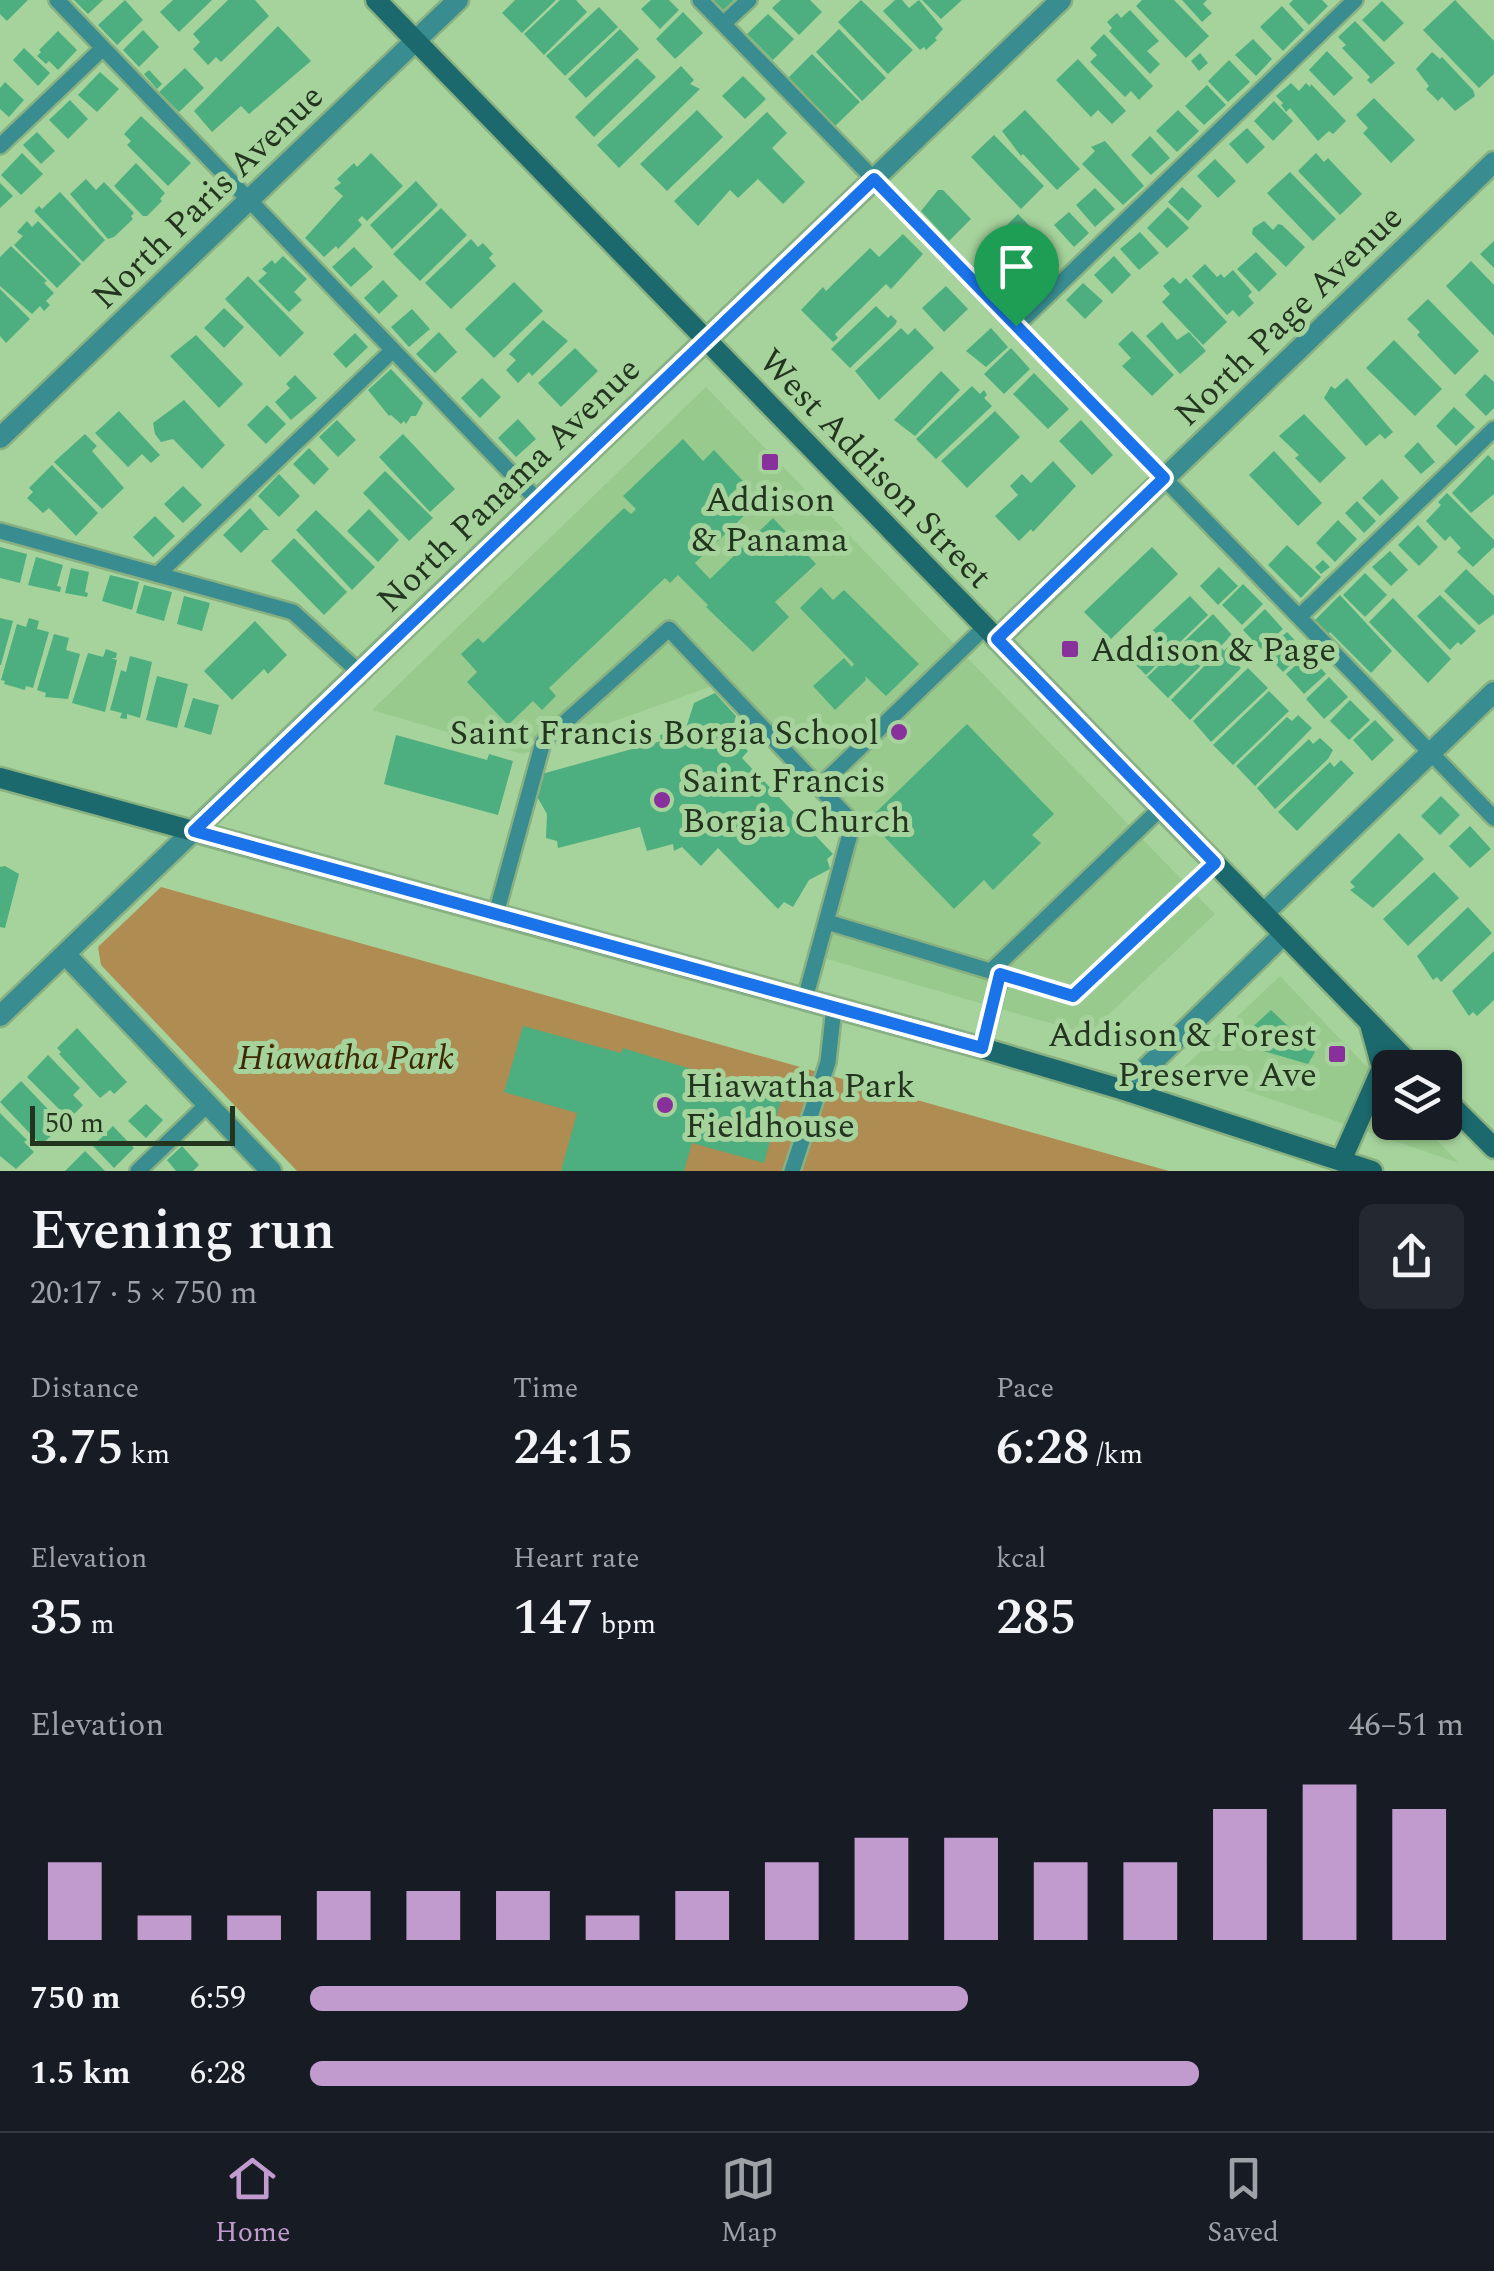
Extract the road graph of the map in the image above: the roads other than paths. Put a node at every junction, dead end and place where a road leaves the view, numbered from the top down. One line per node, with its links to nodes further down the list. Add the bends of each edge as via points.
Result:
1 (57, 0): 10 (lane)
2 (376, 0): 9 (main road, West Addison Street)
3 (458, 0): 9 (street, North Paris Avenue)
4 (700, 0): 8 (lane)
5 (748, 0): 8 (lane)
6 (1061, 0): 13 (street, North Panama Avenue)
7 (1355, 0): 15 (lane)
8 (723, 24): 13 (lane)
9 (415, 41): 14 (street, North Paris Avenue); 16 (main road, West Addison Street)
10 (103, 48): 11 (lane); 14 (lane)
11 (0, 146)
12 (1494, 162): 20 (street, North Page Avenue)
13 (874, 179): 15 (lane); 16 (street, North Panama Avenue)
14 (249, 200): 17 (lane); 19 (street, North Paris Avenue)
15 (1016, 326): 20 (lane)
16 (705, 340): 21 (street, North Panama Avenue); 25 (main road, West Addison Street)
17 (393, 350): 21 (lane); 23 (lane)
18 (1494, 430): 24 (lane)
19 (0, 438)
20 (1164, 478): 24 (lane); 25 (street, North Page Avenue)
21 (538, 501): 26 (street, North Panama Avenue)
22 (0, 531): 23 (lane)
23 (158, 574): 26 (lane, via 292,612)
24 (1299, 617): 28 (lane)
25 (991, 633): 30 (lane); 31 (main road, West Addison Street)
26 (359, 672): 33 (street, North Panama Avenue)
27 (1494, 692): 28 (street)
28 (1431, 752): 32 (lane); 35 (street)
29 (0, 778): 33 (main road)
30 (819, 787): 36 (lane, via 669,629 543,742); 37 (lane, via 853,824)
31 (1161, 808): 34 (main road, West Addison Street); 40 (lane)
32 (1494, 818)
33 (194, 831): 36 (main road); 39 (street, North Panama Avenue)
34 (1215, 863): 35 (main road, West Addison Street); 40 (lane, via 1073,996)
35 (1264, 913): 38 (main road, West Addison Street)
36 (496, 914): 41 (main road)
37 (828, 922): 40 (lane); 41 (lane)
38 (1284, 934): 44 (main road, West Addison Street); 47 (street)
39 (64, 954): 43 (street, North Panama Avenue); 48 (street)
40 (996, 972): 45 (lane)
41 (805, 999): 42 (main road)
42 (834, 1007): 45 (main road); 54 (lane, via 828,1062)
43 (0, 1016)
44 (1369, 1022): 46 (main road, West Addison Street); 51 (main road, via 1382,1068)
45 (982, 1048): 47 (main road)
46 (1396, 1050)
47 (1124, 1090): 51 (main road)
48 (208, 1104): 52 (lane); 53 (street)
49 (1462, 1116): 50 (main road)
50 (1494, 1148)
51 (1341, 1161): 55 (main road)
52 (138, 1171)
53 (271, 1171)
54 (792, 1171)
55 (1372, 1171)

